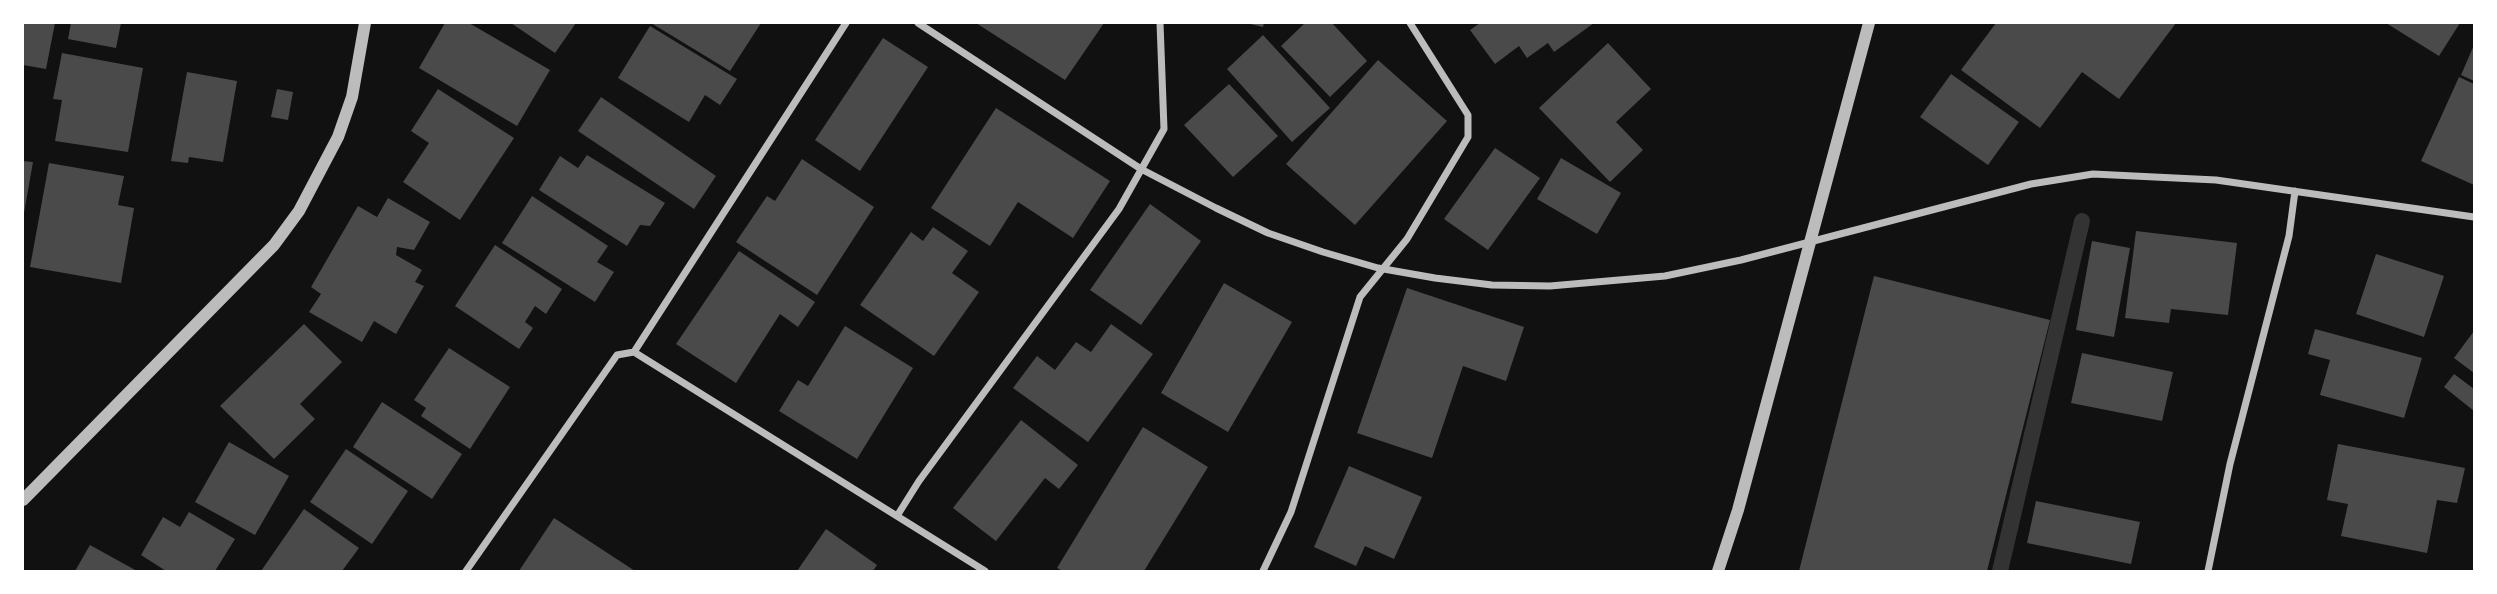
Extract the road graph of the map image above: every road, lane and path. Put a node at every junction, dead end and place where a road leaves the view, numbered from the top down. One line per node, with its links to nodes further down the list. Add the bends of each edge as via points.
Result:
1 (365, 23): 13 (street, via 352,97 338,137 299,211 274,245)
2 (846, 23): 12 (street)
3 (918, 23): 7 (street)
4 (1160, 23): 7 (street, via 1164,130)
5 (1410, 23): 11 (street, via 1468,115 1468,137 1407,239)
6 (1870, 23): 10 (street)
7 (1141, 169): 11 (street, via 1268,233); 14 (street, via 1119,209)
8 (2295, 191): 9 (street); 10 (street, via 2216,180 2063,177); 19 (street, via 2289,236 2230,464)
9 (2474, 217)
10 (1811, 240): 11 (street, via 1665,276 1608,284 1492,285); 18 (street)
11 (1383, 269): 17 (street, via 1360,298 1291,512)
12 (634, 352): 14 (street); 15 (street, via 617,355)
13 (23, 500)
14 (897, 516): 16 (street)
15 (466, 571)
16 (985, 571)
17 (1263, 571)
18 (1718, 571)
19 (2208, 571)

